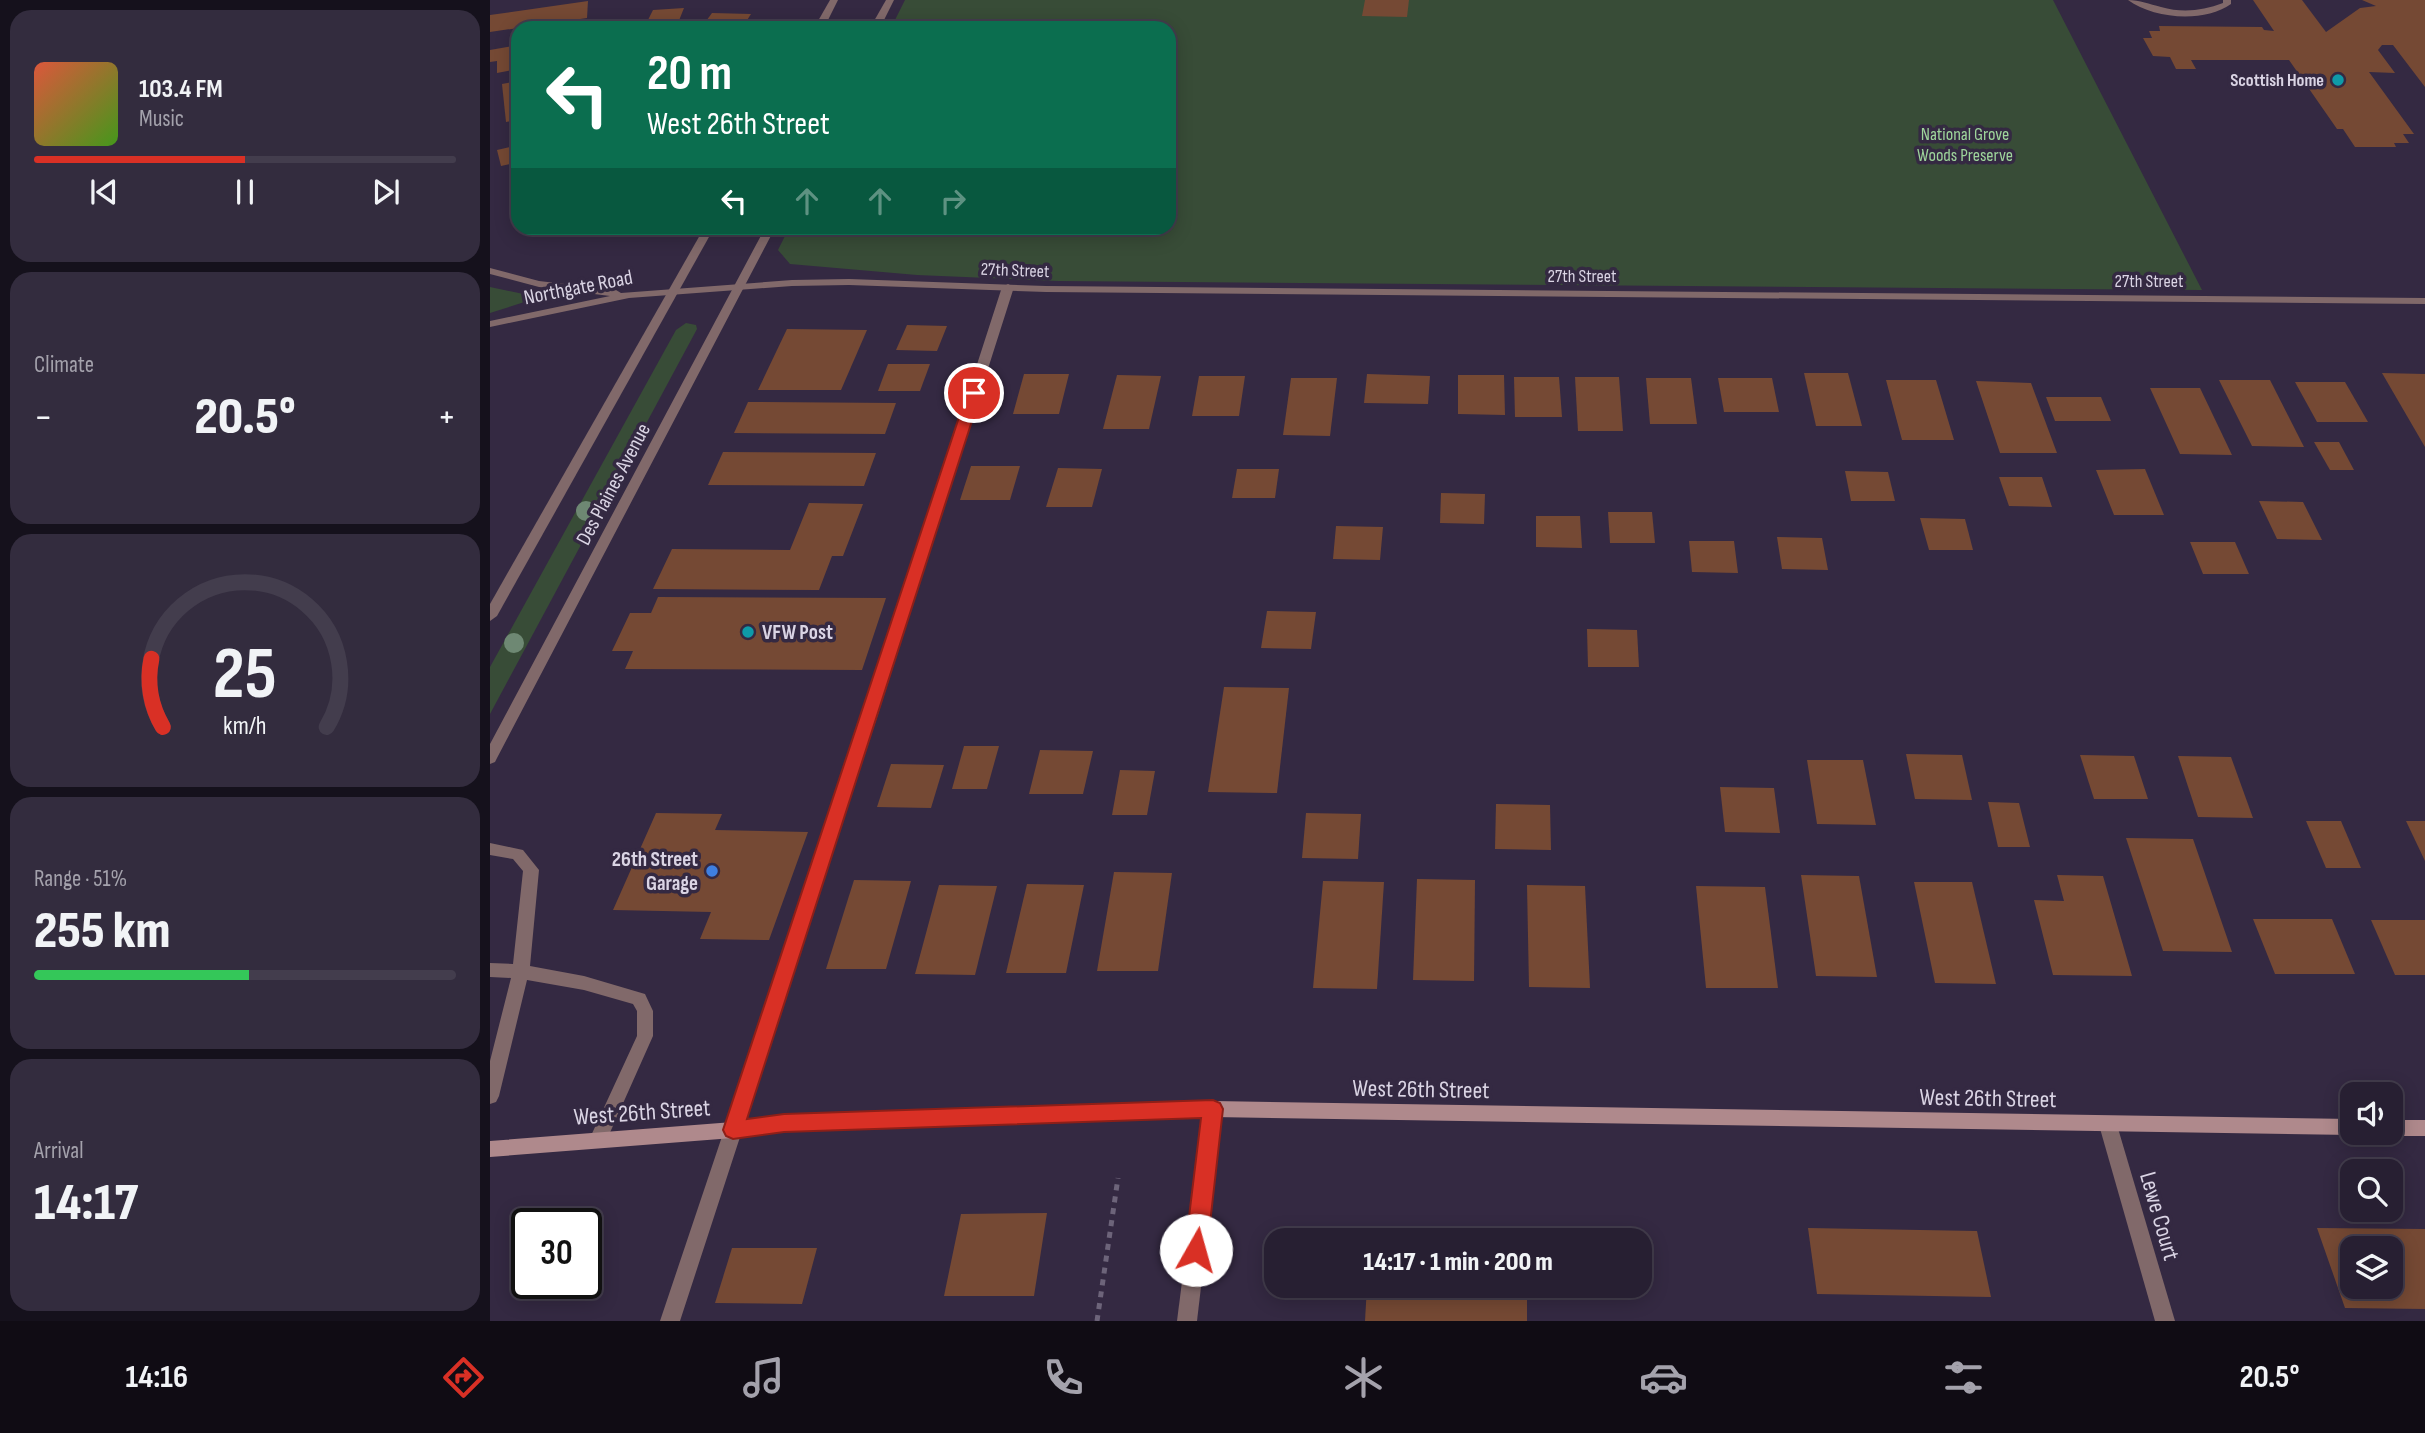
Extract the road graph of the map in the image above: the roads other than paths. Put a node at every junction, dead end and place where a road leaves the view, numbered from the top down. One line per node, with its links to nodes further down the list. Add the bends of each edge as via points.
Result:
1 (834, 0): 5 (street)
2 (890, 0): 6 (street)
3 (2132, 0): 4 (street, via 2185,15 2216,9)
4 (2227, 0)
5 (823, 21)
6 (879, 21)
7 (705, 235): 12 (street, Des Plaines Avenue)
8 (765, 235): 10 (street, Des Plaines Avenue)
9 (490, 271): 13 (street, via 539,284)
10 (738, 287): 11 (street, 27th Street, via 849,282); 12 (street, 27th Street); 17 (street, Des Plaines Avenue)
11 (1008, 287): 14 (street, 27th Street); 27 (street)
12 (673, 292): 13 (street, Northgate Road); 16 (street, Des Plaines Avenue)
13 (629, 295): 15 (street, Northgate Road)
14 (2425, 301)
15 (490, 324)
16 (490, 616)
17 (490, 758)
18 (490, 849): 20 (street, via 518,854 531,870)
19 (490, 970): 20 (street)
20 (521, 970): 21 (street); 28 (street, via 592,983 639,999 645,1012 645,1036)
21 (490, 1096)
22 (1213, 1109): 23 (main road, West 26th Street); 27 (main road, West 26th Street, via 784,1123); 31 (street)
23 (2108, 1125): 24 (main road, West 26th Street); 32 (street, Lewe Court)
24 (2340, 1127)
25 (2403, 1128): 26 (main road)
26 (2425, 1128)
27 (733, 1130): 28 (main road, West 26th Street); 30 (street)
28 (598, 1140): 29 (main road, West 26th Street)
29 (490, 1149)
30 (670, 1321)
31 (1187, 1321)
32 (2165, 1321)

